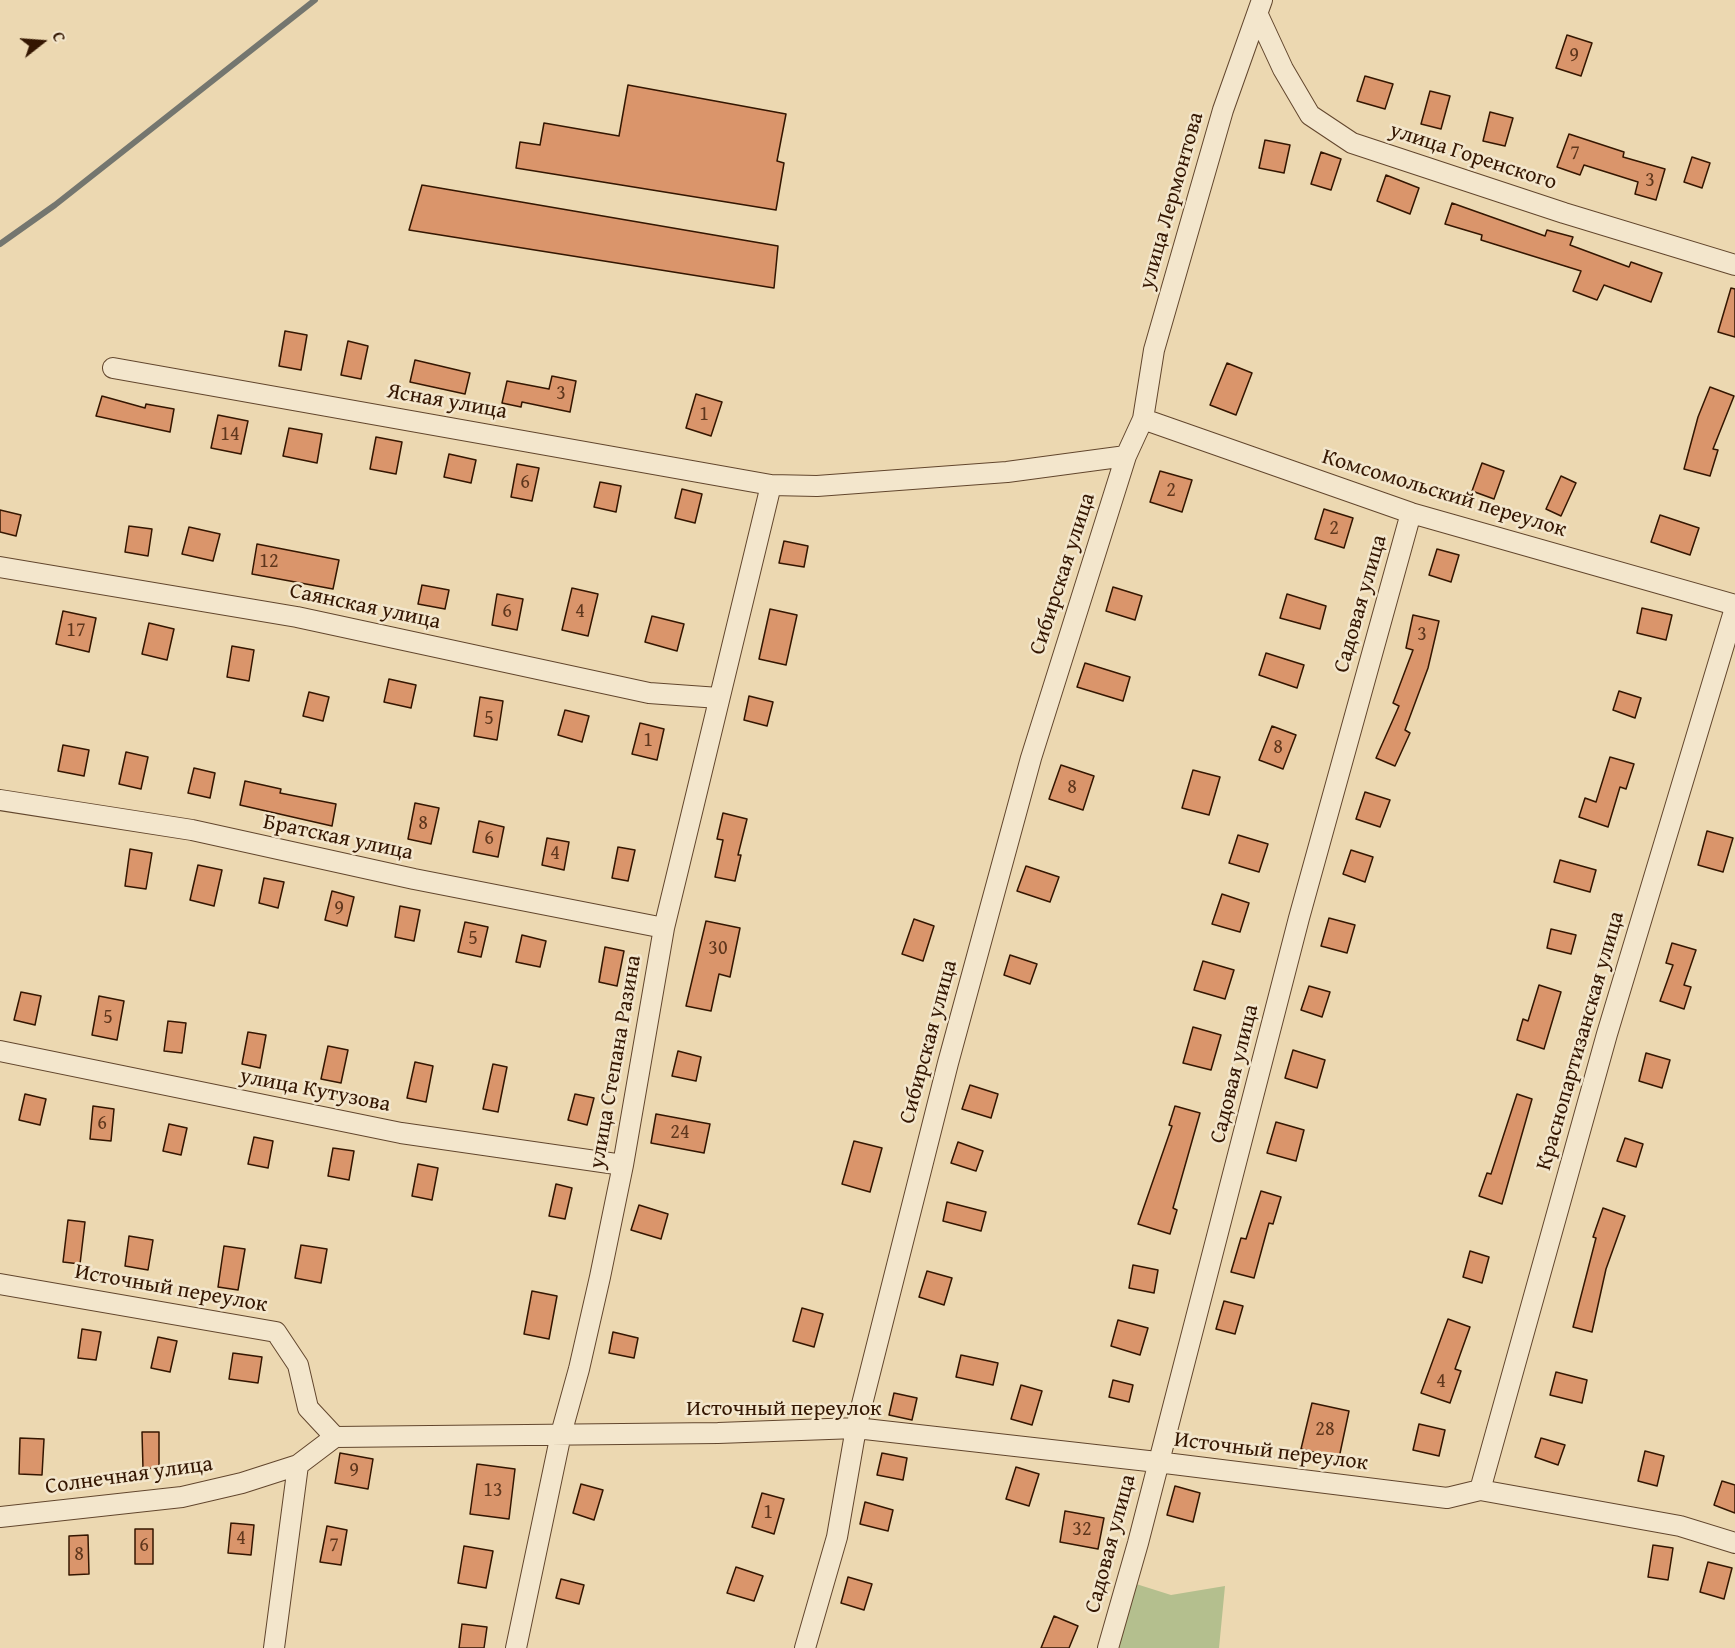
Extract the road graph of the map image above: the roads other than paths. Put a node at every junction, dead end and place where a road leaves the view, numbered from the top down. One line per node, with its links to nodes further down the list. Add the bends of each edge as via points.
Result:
1 (1260, 7): 2 (street, улица Горенского, via 1283,69 1310,115 1352,143); 4 (street, улица Лермонтова, via 1223,110 1170,293 1154,350)
2 (1735, 265)
3 (114, 368): 6 (street, Ясная улица)
4 (1143, 419): 5 (street, улица Лермонтова); 7 (street, Комсомольский переулок)
5 (1126, 456): 6 (street, Ясная улица, via 1007,472 817,486); 16 (street, Сибирская улица, via 1031,758 948,1063)
6 (771, 485): 10 (street, улица Степана Разина)
7 (1411, 513): 9 (street, Комсомольский переулок); 19 (street, Садовая улица, via 1299,918)
8 (0, 567): 10 (street, Саянская улица, via 297,617 649,693)
9 (1735, 607): 21 (street, Краснопартизанская улица, via 1606,1035)
10 (719, 698): 12 (street, улица Степана Разина)
11 (0, 800): 12 (street, Братская улица, via 192,830)
12 (664, 928): 14 (street, улица Степана Разина)
13 (0, 1051): 14 (street, улица Кутузова, via 401,1133)
14 (623, 1165): 17 (street, улица Степана Разина, via 582,1358)
15 (0, 1284): 18 (street, Источный переулок, via 276,1332 298,1365 308,1408)
16 (856, 1428): 17 (street, Источный переулок, via 718,1434); 19 (street, Источный переулок); 26 (street, Сибирская улица, via 837,1537)
17 (561, 1434): 18 (street, Источный переулок); 25 (street, улица Степана Разина)
18 (335, 1437): 20 (street, Солнечная улица)
19 (1157, 1462): 21 (street, Источный переулок, via 1447,1498); 27 (street, Садовая улица)
20 (298, 1465): 22 (street, Солнечная улица, via 182,1497); 24 (street)
21 (1480, 1490): 23 (street, Источный переулок, via 1680,1526)
22 (0, 1517)
23 (1735, 1543)
24 (274, 1648)
25 (516, 1648)
26 (805, 1648)
27 (1108, 1648)

